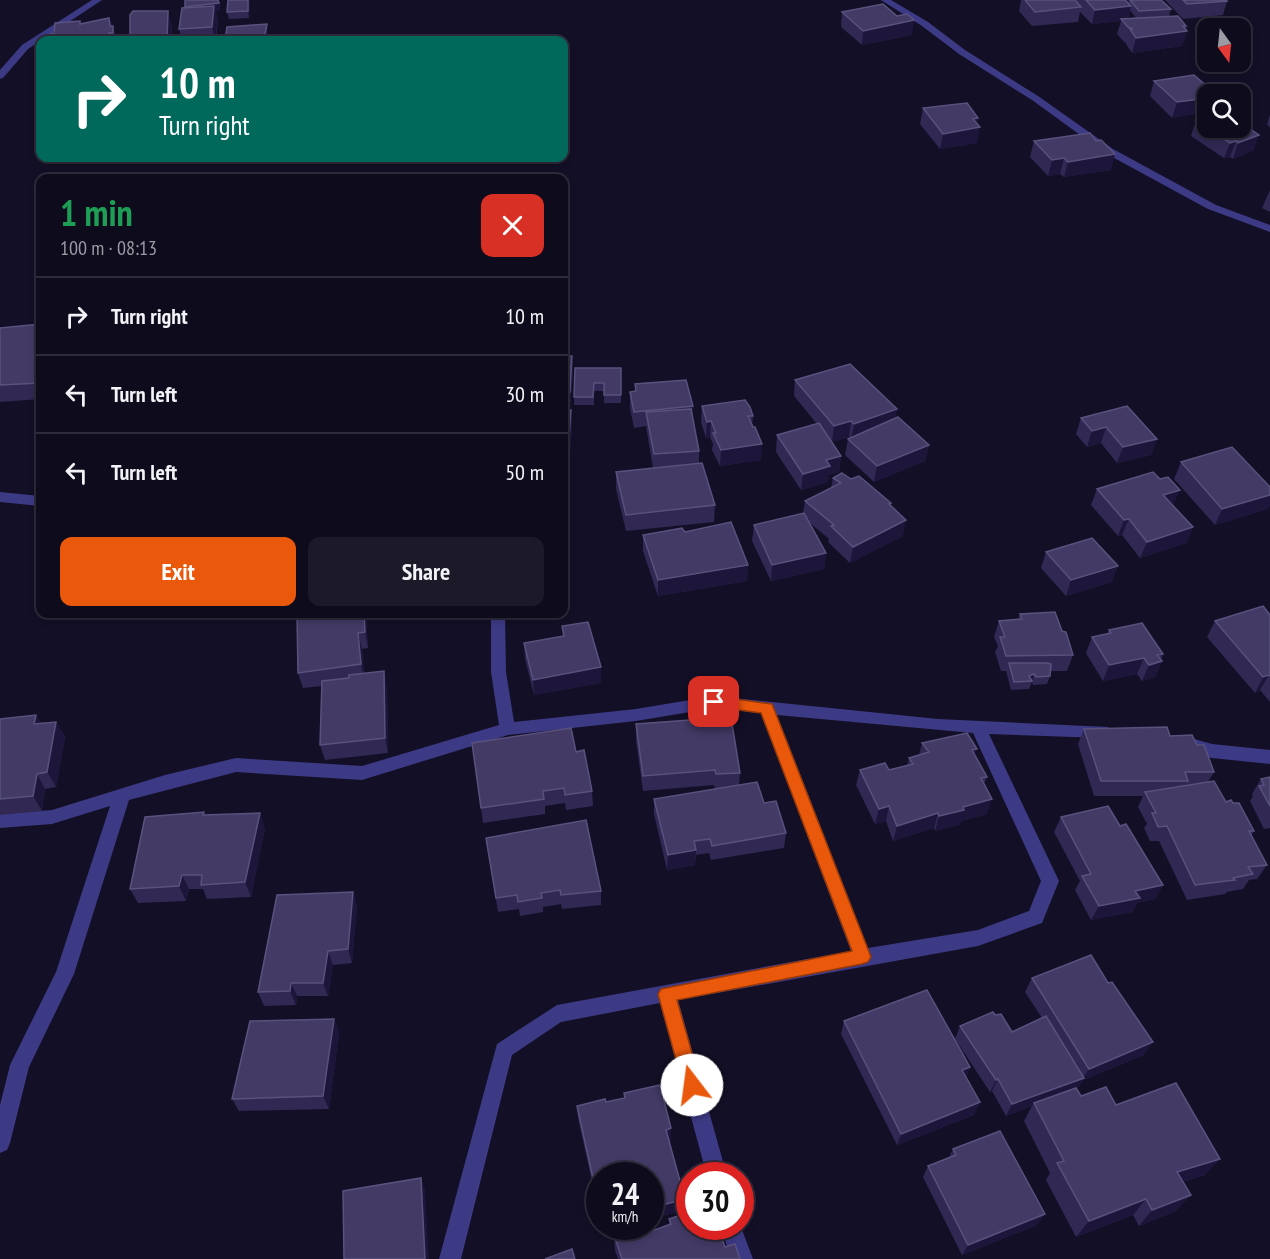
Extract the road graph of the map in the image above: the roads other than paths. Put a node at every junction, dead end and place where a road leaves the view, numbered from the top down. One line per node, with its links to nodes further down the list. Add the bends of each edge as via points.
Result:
1 (98, 0): 3 (street)
2 (885, 0): 6 (street, via 1108,151 1212,207)
3 (42, 36)
4 (36, 40): 5 (street)
5 (0, 76)
6 (1270, 229)
7 (0, 497): 8 (street)
8 (36, 501)
9 (498, 618): 12 (street, via 496,651)
10 (767, 708): 11 (street); 12 (street, via 714,702); 18 (street)
11 (978, 727): 13 (street); 18 (street, via 1050,881 1036,918 978,938)
12 (508, 729): 16 (street, via 362,773 236,765)
13 (1119, 733)
14 (1173, 740): 15 (street, via 1212,751)
15 (1270, 757)
16 (122, 795): 17 (street, via 52,817); 20 (street, via 65,974 20,1065)
17 (0, 821)
18 (862, 957): 19 (street)
19 (667, 994): 21 (street); 23 (street, via 557,1014 504,1050)
20 (0, 1143)
21 (713, 1162)
22 (735, 1240): 24 (street)
23 (450, 1259)
24 (742, 1259)

